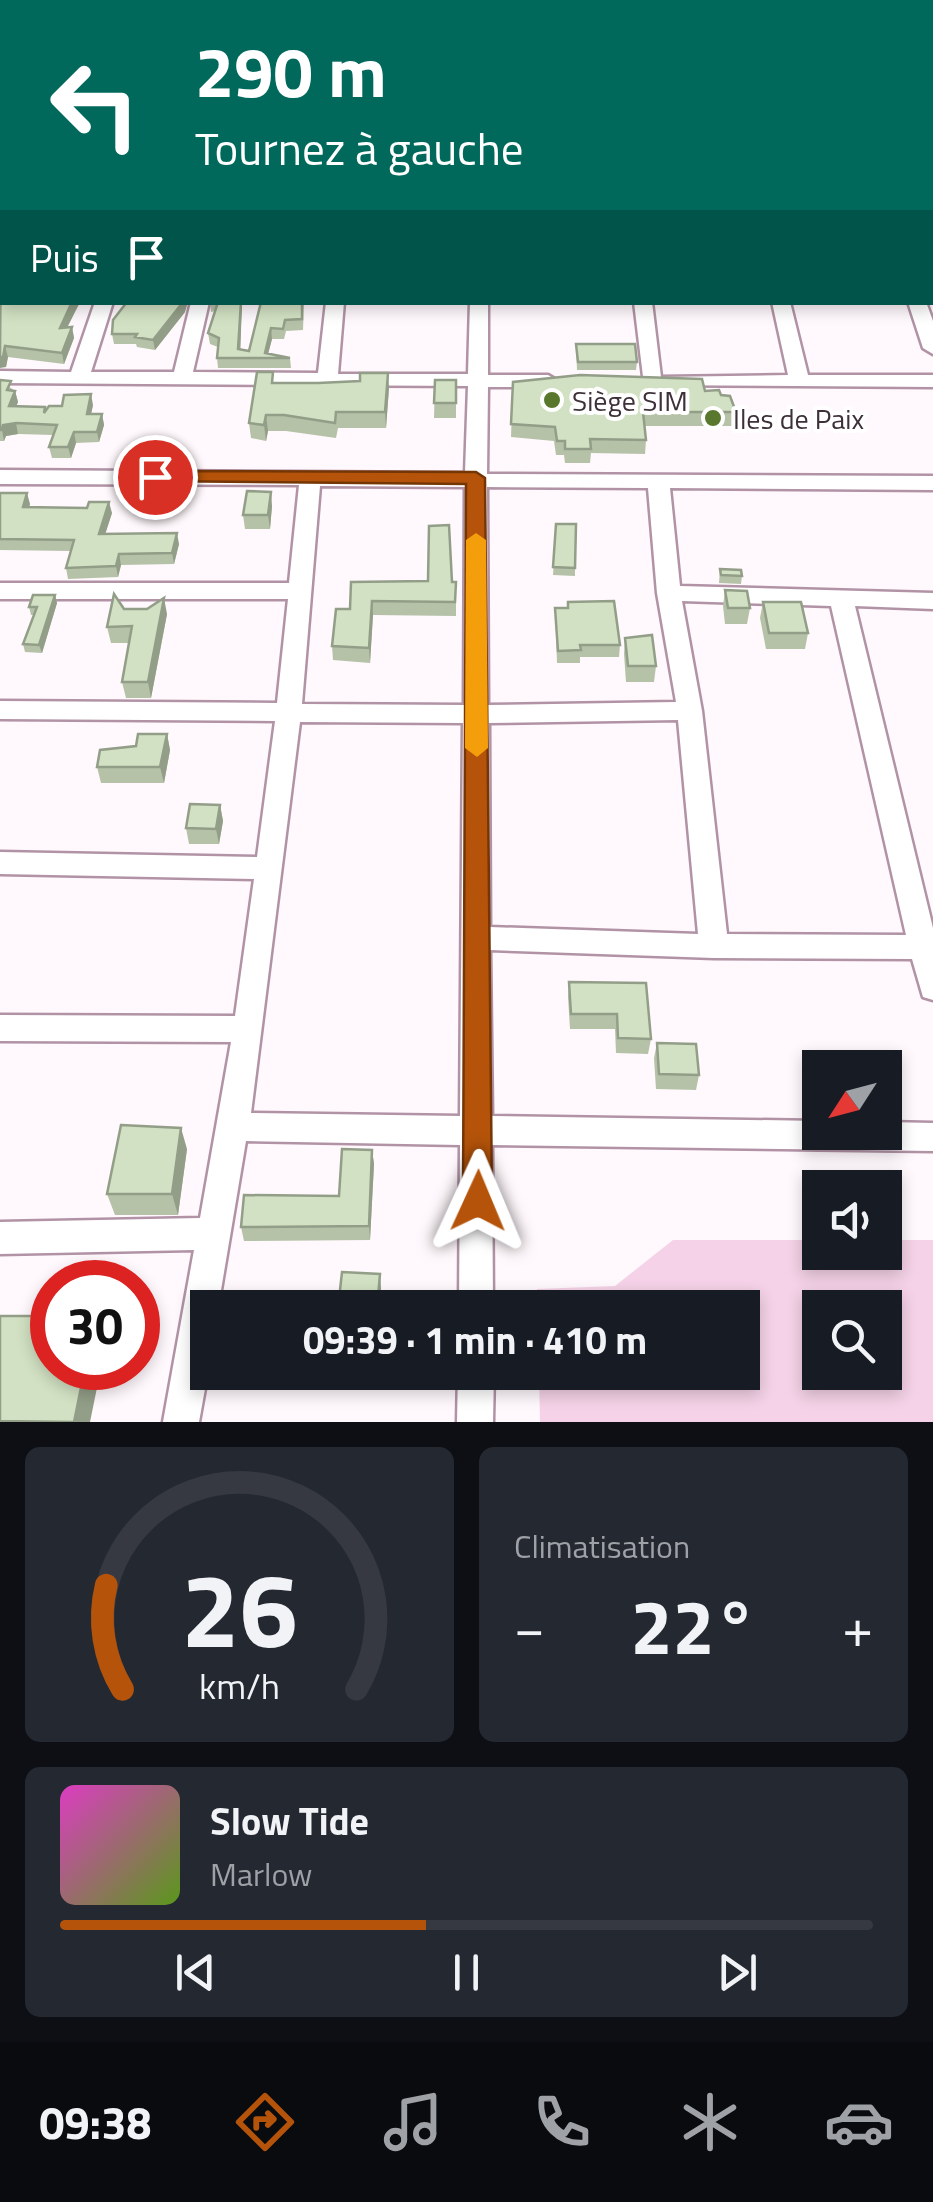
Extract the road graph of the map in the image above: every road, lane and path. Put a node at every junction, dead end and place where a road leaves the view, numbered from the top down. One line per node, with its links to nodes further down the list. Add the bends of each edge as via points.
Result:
1 (103, 305): 10 (street)
2 (199, 305): 11 (street)
3 (335, 305): 12 (street)
4 (479, 305): 14 (street)
5 (642, 305): 16 (street, via 642,381)
6 (782, 305): 16 (street)
7 (918, 305): 8 (street)
8 (933, 348)
9 (0, 377): 10 (street)
10 (79, 378): 11 (street)
11 (182, 379): 12 (street)
12 (327, 380): 14 (street)
13 (933, 380): 16 (street)
14 (478, 381): 15 (street); 19 (street)
15 (574, 381)
16 (798, 381)
17 (0, 477): 18 (street)
18 (310, 478): 19 (street); 23 (street)
19 (476, 478): 20 (street); 30 (street)
20 (658, 480): 21 (street); 24 (street)
21 (933, 483)
22 (0, 591): 23 (street)
23 (300, 591): 29 (street)
24 (669, 594): 25 (street); 28 (street)
25 (841, 598): 26 (street); 35 (street)
26 (933, 601)
27 (0, 710): 29 (street)
28 (690, 711): 30 (street); 34 (street)
29 (289, 712): 30 (street); 32 (street)
30 (476, 714): 33 (street)
31 (0, 863): 32 (street)
32 (269, 868): 38 (street)
33 (478, 938): 34 (street); 40 (street)
34 (714, 946): 35 (street)
35 (928, 948): 36 (street)
36 (933, 988)
37 (0, 1028): 38 (street)
38 (248, 1029): 39 (street)
39 (233, 1127): 40 (street); 42 (street)
40 (478, 1130): 41 (street); 44 (street)
41 (933, 1137)
42 (214, 1234): 43 (street); 46 (street)
43 (0, 1238)
44 (476, 1290)
45 (476, 1390): 47 (street)
46 (180, 1422)
47 (475, 1422)

